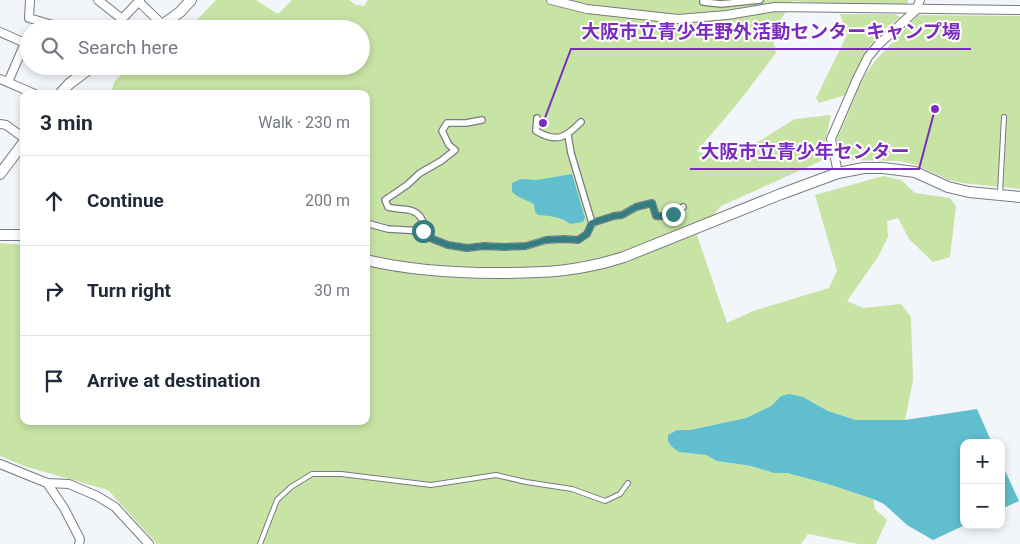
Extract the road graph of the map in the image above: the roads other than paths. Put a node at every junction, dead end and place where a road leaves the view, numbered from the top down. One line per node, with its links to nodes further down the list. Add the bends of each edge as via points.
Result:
1 (29, 0): 11 (street, via 29,18)
2 (98, 0): 8 (street, via 122,19)
3 (191, 0): 13 (street)
4 (551, 0): 9 (street, via 678,19 775,7)
5 (702, 0): 6 (street, via 721,4)
6 (760, 0)
7 (920, 0): 9 (street)
8 (139, 1): 12 (street)
9 (916, 10): 10 (street); 30 (street, via 878,45 857,79 831,139)
10 (1020, 10)
11 (37, 20)
12 (154, 20)
13 (169, 20)
14 (0, 32): 15 (street)
15 (20, 41)
16 (20, 54): 19 (street)
17 (81, 75): 21 (street)
18 (0, 79): 19 (street)
19 (8, 82): 20 (street)
20 (26, 90)
21 (64, 90)
22 (1004, 117): 32 (lane)
23 (537, 118): 28 (street, via 536,131 548,138)
24 (482, 120): 37 (street, via 447,124 442,131 455,150 386,200 388,207 418,214)
25 (581, 122): 28 (street)
26 (0, 124): 27 (street)
27 (20, 135)
28 (568, 135): 35 (street)
29 (20, 147): 31 (street)
30 (838, 173): 32 (street, via 864,168 897,169 915,172 948,187); 40 (street, via 624,258 572,271 462,273)
31 (0, 174)
32 (1000, 195): 33 (street)
33 (1020, 197)
34 (682, 207): 35 (street, via 673,214 656,216 652,203)
35 (592, 223): 36 (street, via 587,234 578,240 467,248 448,245 430,238 423,231 388,229)
36 (370, 224)
37 (425, 230)
38 (0, 235): 39 (street)
39 (20, 235)
40 (370, 261)
41 (0, 464): 42 (street)
42 (47, 483): 44 (street); 45 (street, via 69,484 98,496 115,507)
43 (628, 483): 46 (lane, via 620,494 604,502 572,489 496,475 430,485 341,474 312,474 277,500)
44 (81, 542)
45 (149, 544)
46 (260, 544)

